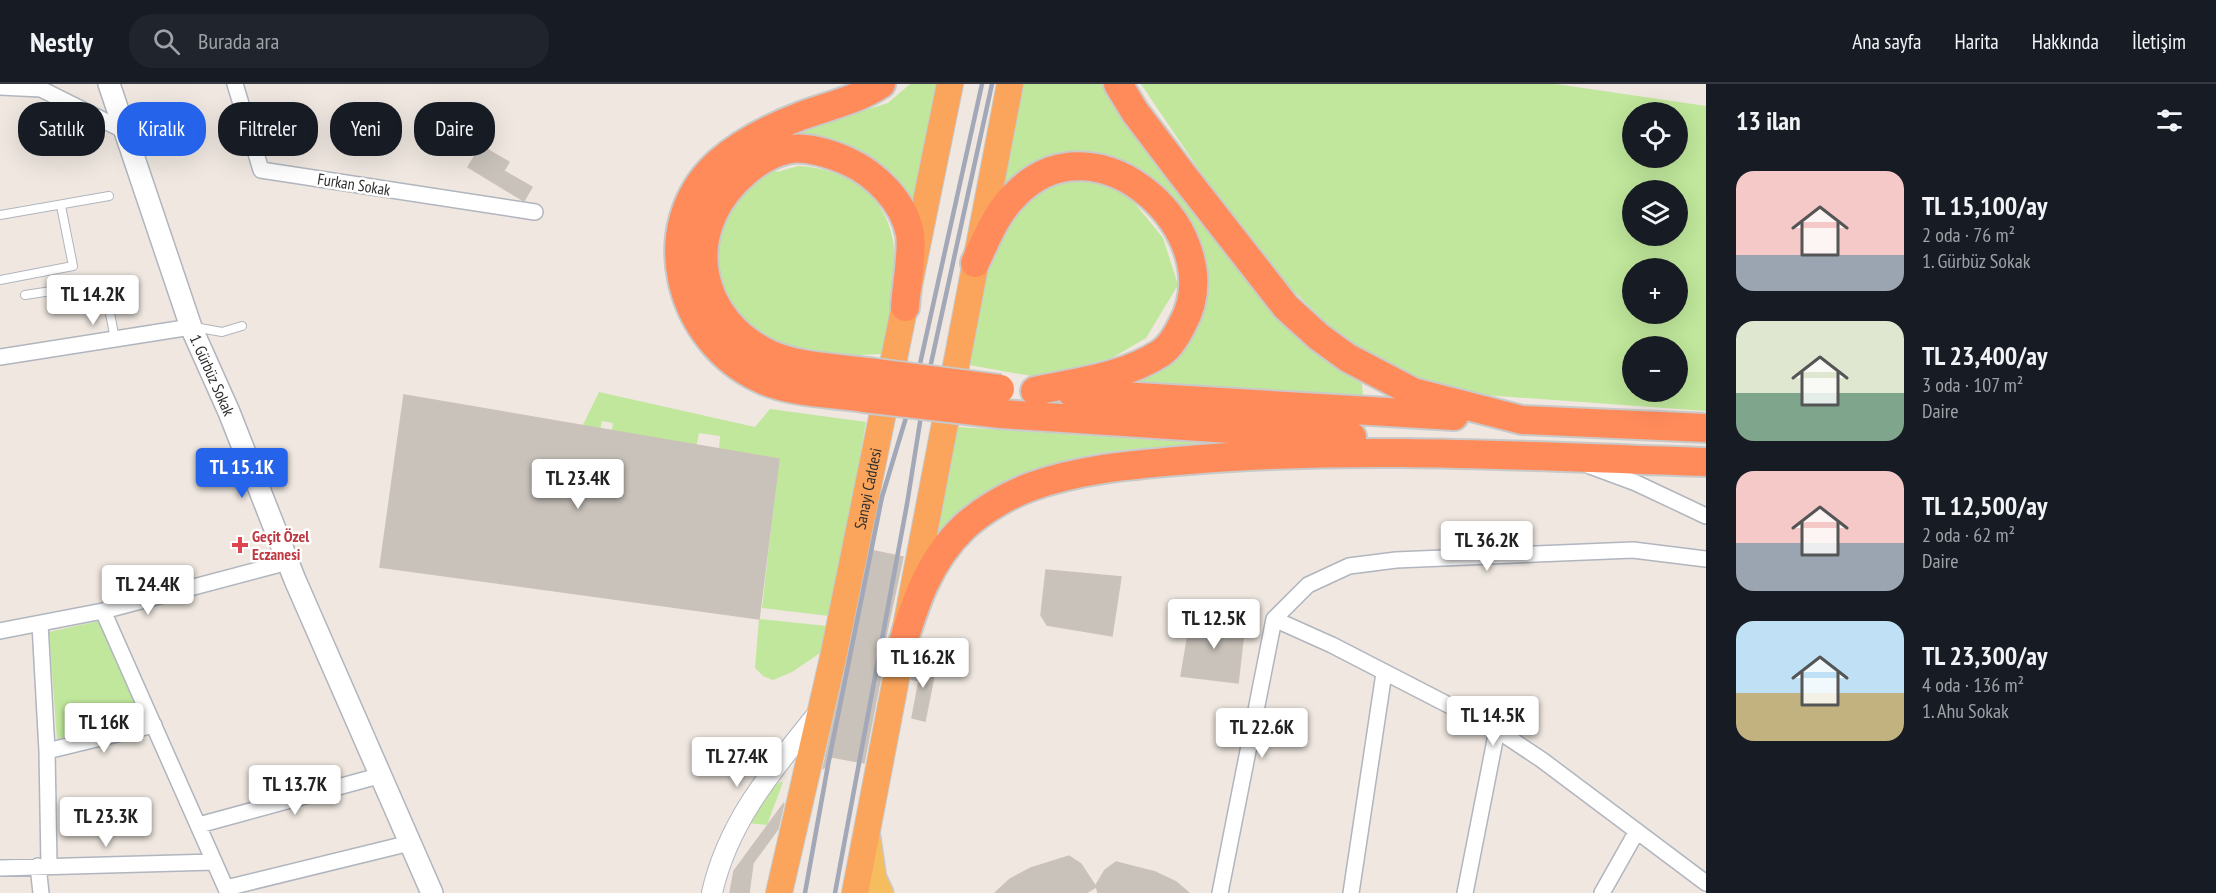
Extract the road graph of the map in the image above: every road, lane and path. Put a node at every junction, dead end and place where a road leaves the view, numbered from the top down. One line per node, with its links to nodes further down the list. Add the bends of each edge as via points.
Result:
1 (109, 84): 2 (street); 9 (main road, 1. Gürbüz Sokak)
2 (114, 84)
3 (235, 84): 14 (street, Furkan Sokak, via 261,170)
4 (881, 84): 24 (highway, via 747,141 717,164 689,198 677,246 682,286 700,329 734,362 761,380 797,388)
5 (950, 84): 19 (highway, Sanayi Caddesi)
6 (1010, 84): 16 (highway)
7 (1118, 84): 27 (highway, via 1249,261 1286,307 1319,337 1348,358 1413,392)
8 (0, 87): 10 (street, via 41,89)
9 (117, 110)
10 (117, 127)
11 (132, 156): 21 (main road, 1. Gürbüz Sokak)
12 (109, 196): 13 (lane)
13 (61, 206): 15 (lane); 17 (lane, via 73,266)
14 (535, 212)
15 (0, 215)
16 (975, 263): 25 (highway, via 998,215 1017,193 1039,175 1059,168 1081,165 1128,177 1155,200 1178,228 1194,280 1185,319 1162,353 1122,372); 38 (highway)
17 (0, 280)
18 (26, 296): 22 (lane, via 104,283)
19 (905, 307): 24 (highway, via 910,234 893,195 864,168 828,153 786,149 750,167 723,194 706,228 703,269 712,298 724,318 745,340 771,354); 40 (highway, Sanayi Caddesi)
20 (242, 326): 21 (lane, via 222,332)
21 (191, 327): 22 (street); 33 (main road, 1. Gürbüz Sokak)
22 (114, 339): 23 (street)
23 (0, 357)
24 (866, 385): 26 (highway, bridge)
25 (1035, 391): 26 (highway); 27 (highway)
26 (1001, 401): 29 (highway)
27 (1522, 420): 28 (highway)
28 (1706, 428)
29 (1561, 457): 30 (highway); 31 (street, via 1636,483); 38 (highway, via 1476,453 1255,455 1110,467 1030,487 965,526 937,556 919,594)
30 (1706, 462)
31 (1706, 516)
32 (1706, 559): 35 (street, via 1633,550 1364,563 1334,571 1314,582)
33 (288, 562): 34 (street); 44 (main road, 1. Gürbüz Sokak)
34 (104, 611): 36 (street); 41 (street)
35 (1274, 619): 39 (street); 60 (street)
36 (40, 624): 37 (street); 43 (street)
37 (0, 631)
38 (898, 659): 47 (highway)
39 (1384, 673): 42 (street); 61 (street)
40 (819, 712): 56 (street, via 741,816); 57 (highway, Sanayi Caddesi)
41 (154, 725): 43 (street); 45 (street)
42 (1497, 730): 46 (street); 62 (street)
43 (47, 751): 50 (street)
44 (382, 775): 45 (street); 48 (main road, 1. Gürbüz Sokak)
45 (199, 825): 49 (street)
46 (1636, 831): 52 (street); 63 (street)
47 (867, 835): 58 (highway); 59 (main road, via 874,878)
48 (410, 843): 53 (street); 55 (main road, 1. Gürbüz Sokak)
49 (214, 862): 50 (street); 53 (street)
50 (43, 866): 51 (street); 54 (street)
51 (0, 868)
52 (1706, 884): 64 (street)
53 (227, 891)
54 (41, 893)
55 (432, 893)
56 (712, 893)
57 (779, 893)
58 (855, 893)
59 (881, 893)
60 (1220, 893)
61 (1351, 893)
62 (1465, 893)
63 (1602, 893)
64 (1701, 893)

